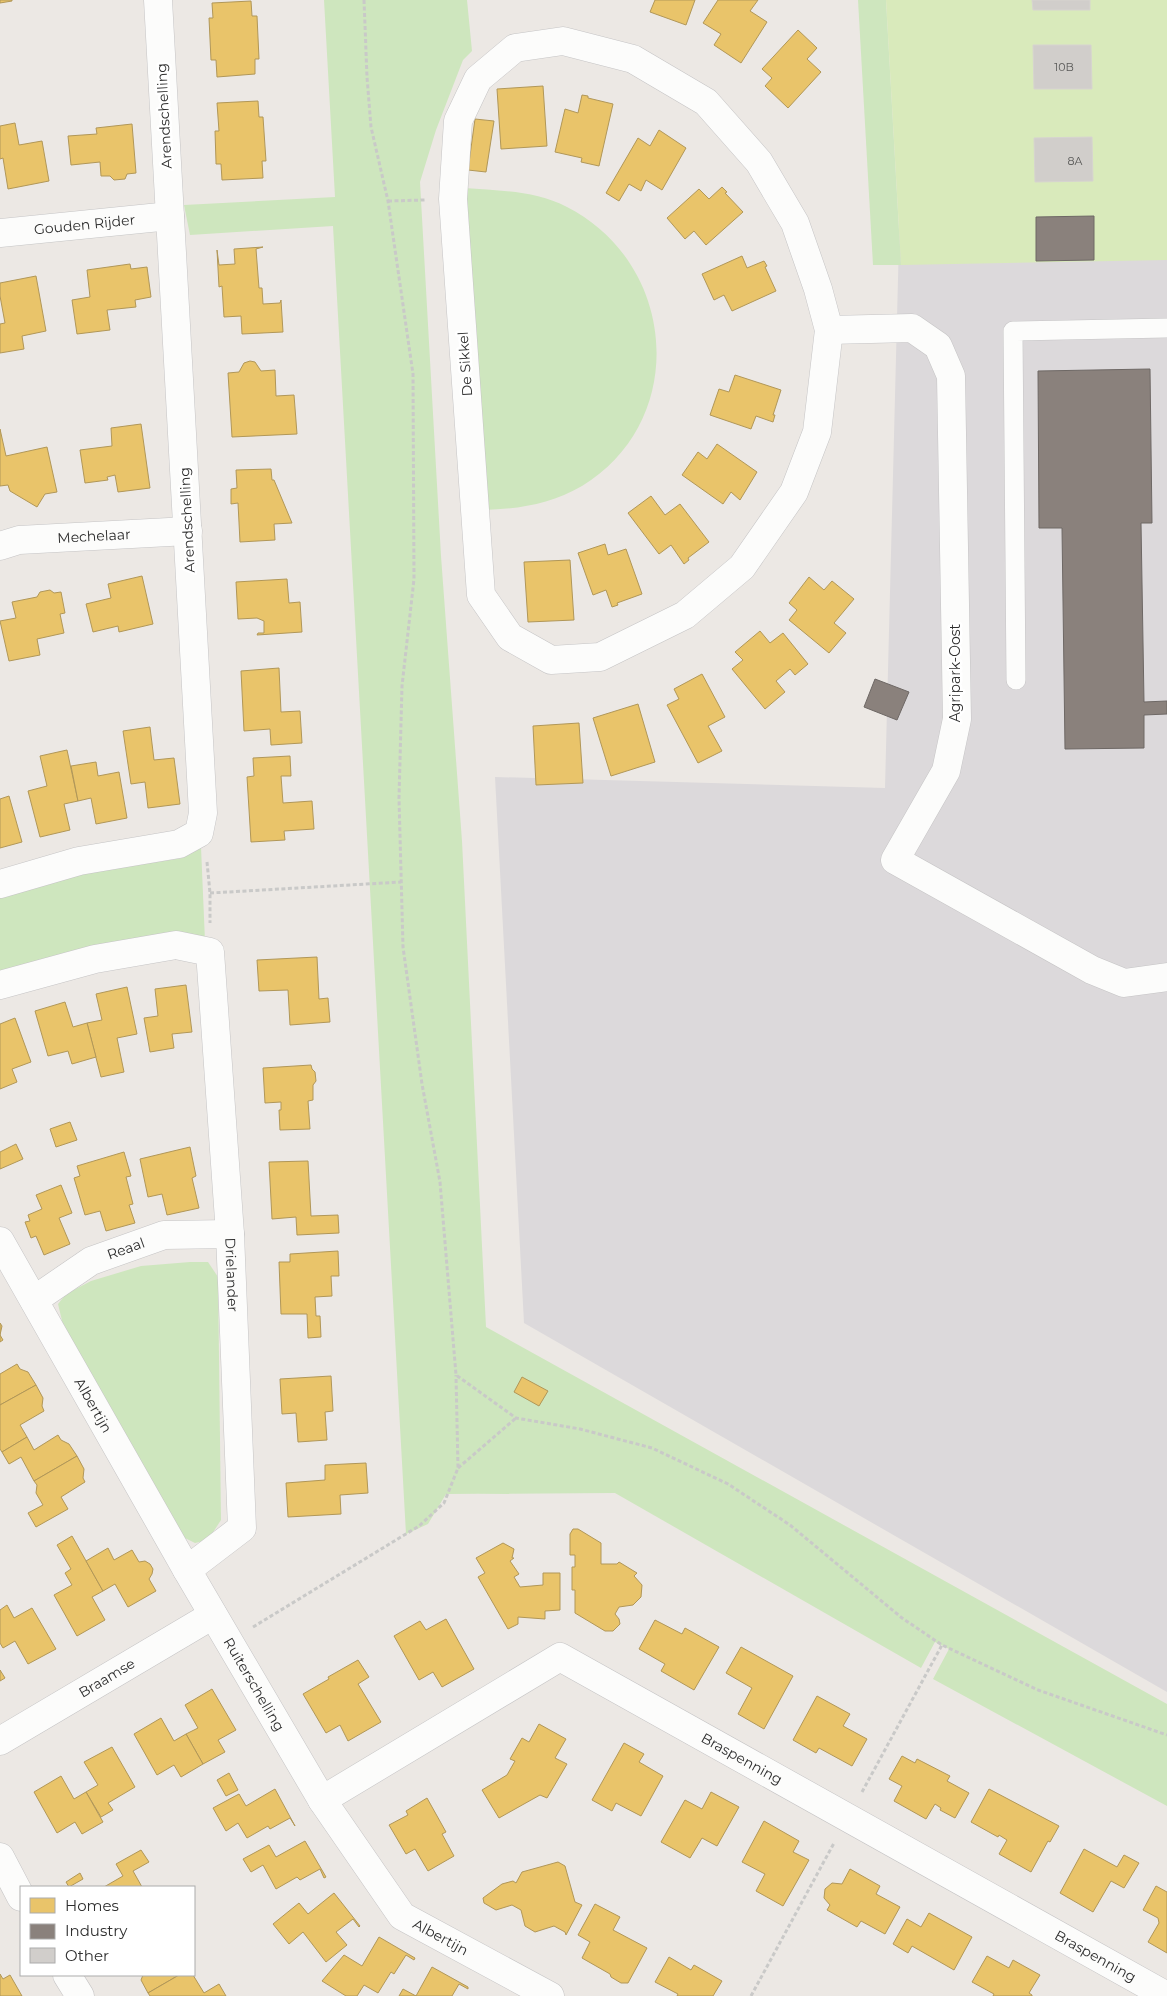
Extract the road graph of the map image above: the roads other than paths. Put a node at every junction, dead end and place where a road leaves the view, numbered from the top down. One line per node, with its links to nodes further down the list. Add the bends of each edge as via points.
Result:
1 (158, 0): 2 (street, Arendschelling)
2 (170, 216): 3 (street, Gouden Rijder); 6 (street, Arendschelling)
3 (0, 233)
4 (1167, 328): 8 (lane, via 1012,331)
5 (829, 330): 5 (street, De Sikkel, via 795,223 759,162 706,102 633,59 564,41 516,48 478,79 458,121 453,199 482,595 510,637 551,660 600,657 685,615 742,568 794,492 817,432); 10 (street, Agripark-Oost, via 912,328 938,346 950,376 958,720 946,771 895,860 1092,970 1124,983)
6 (188, 531): 7 (street, Mechelaar, via 19,540); 9 (street, Arendschelling, via 202,813 199,833 179,844 79,861)
7 (0, 546)
8 (1016, 680)
9 (0, 884)
10 (1167, 977)
11 (0, 985): 12 (street, Drielander, via 95,959 176,945 210,952)
12 (230, 1234): 14 (street, Reaal, via 164,1235 91,1261); 15 (street, Drielander, via 242,1528)
13 (0, 1241): 14 (street, Albertijn)
14 (34, 1300): 15 (street, Albertijn)
15 (187, 1570): 16 (street, Ruiterschelling)
16 (213, 1615): 17 (street, Braamse); 18 (street, Ruiterschelling)
17 (0, 1741)
18 (322, 1800): 23 (street, Albertijn, via 402,1916); 24 (street, Braspenning, via 560,1657)
19 (0, 1857): 20 (street)
20 (12, 1891)
21 (68, 1976): 22 (street)
22 (80, 1996)
23 (550, 1996)
24 (1167, 1996)

